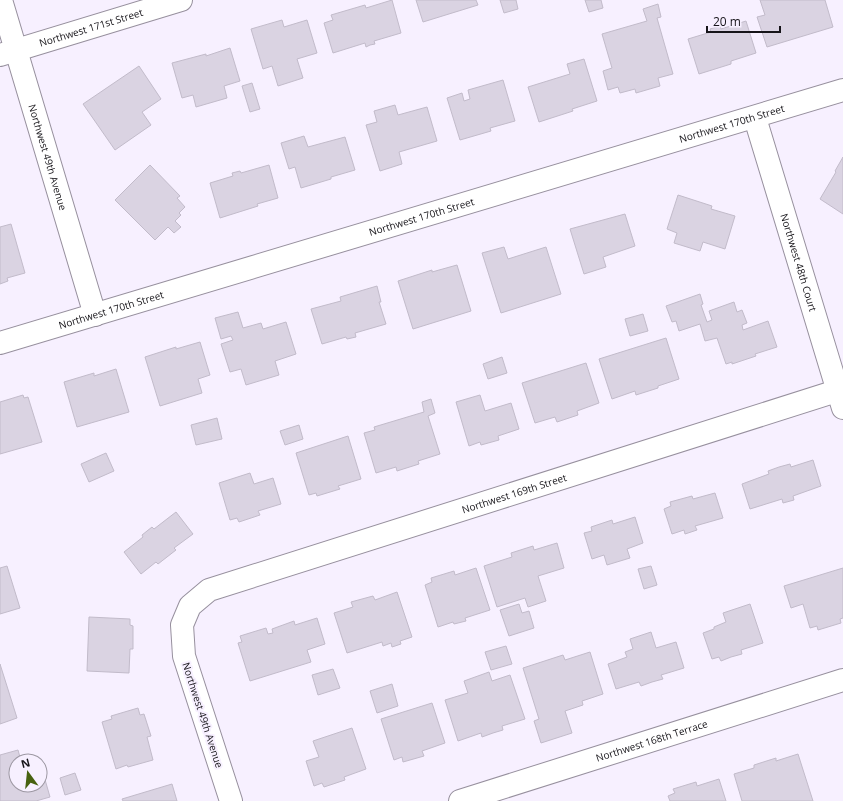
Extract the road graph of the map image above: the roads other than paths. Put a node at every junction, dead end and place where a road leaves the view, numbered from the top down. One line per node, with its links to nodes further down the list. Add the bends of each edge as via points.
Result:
1 (1, 0): 3 (street, Northwest 49th Avenue)
2 (181, 0): 3 (street, Northwest 171st Street)
3 (8, 52): 6 (street, Northwest 49th Avenue)
4 (843, 90): 5 (street, Northwest 170th Street)
5 (755, 118): 6 (street, Northwest 170th Street); 8 (street, Northwest 48th Court)
6 (94, 315): 7 (street, Northwest 170th Street)
7 (0, 343)
8 (841, 396): 9 (street, Northwest 169th Street, via 209,590)
9 (190, 606): 11 (street, Northwest 49th Avenue, via 182,625 184,656)
10 (843, 680): 12 (street, Northwest 168th Terrace)
11 (231, 801)
12 (460, 801)

